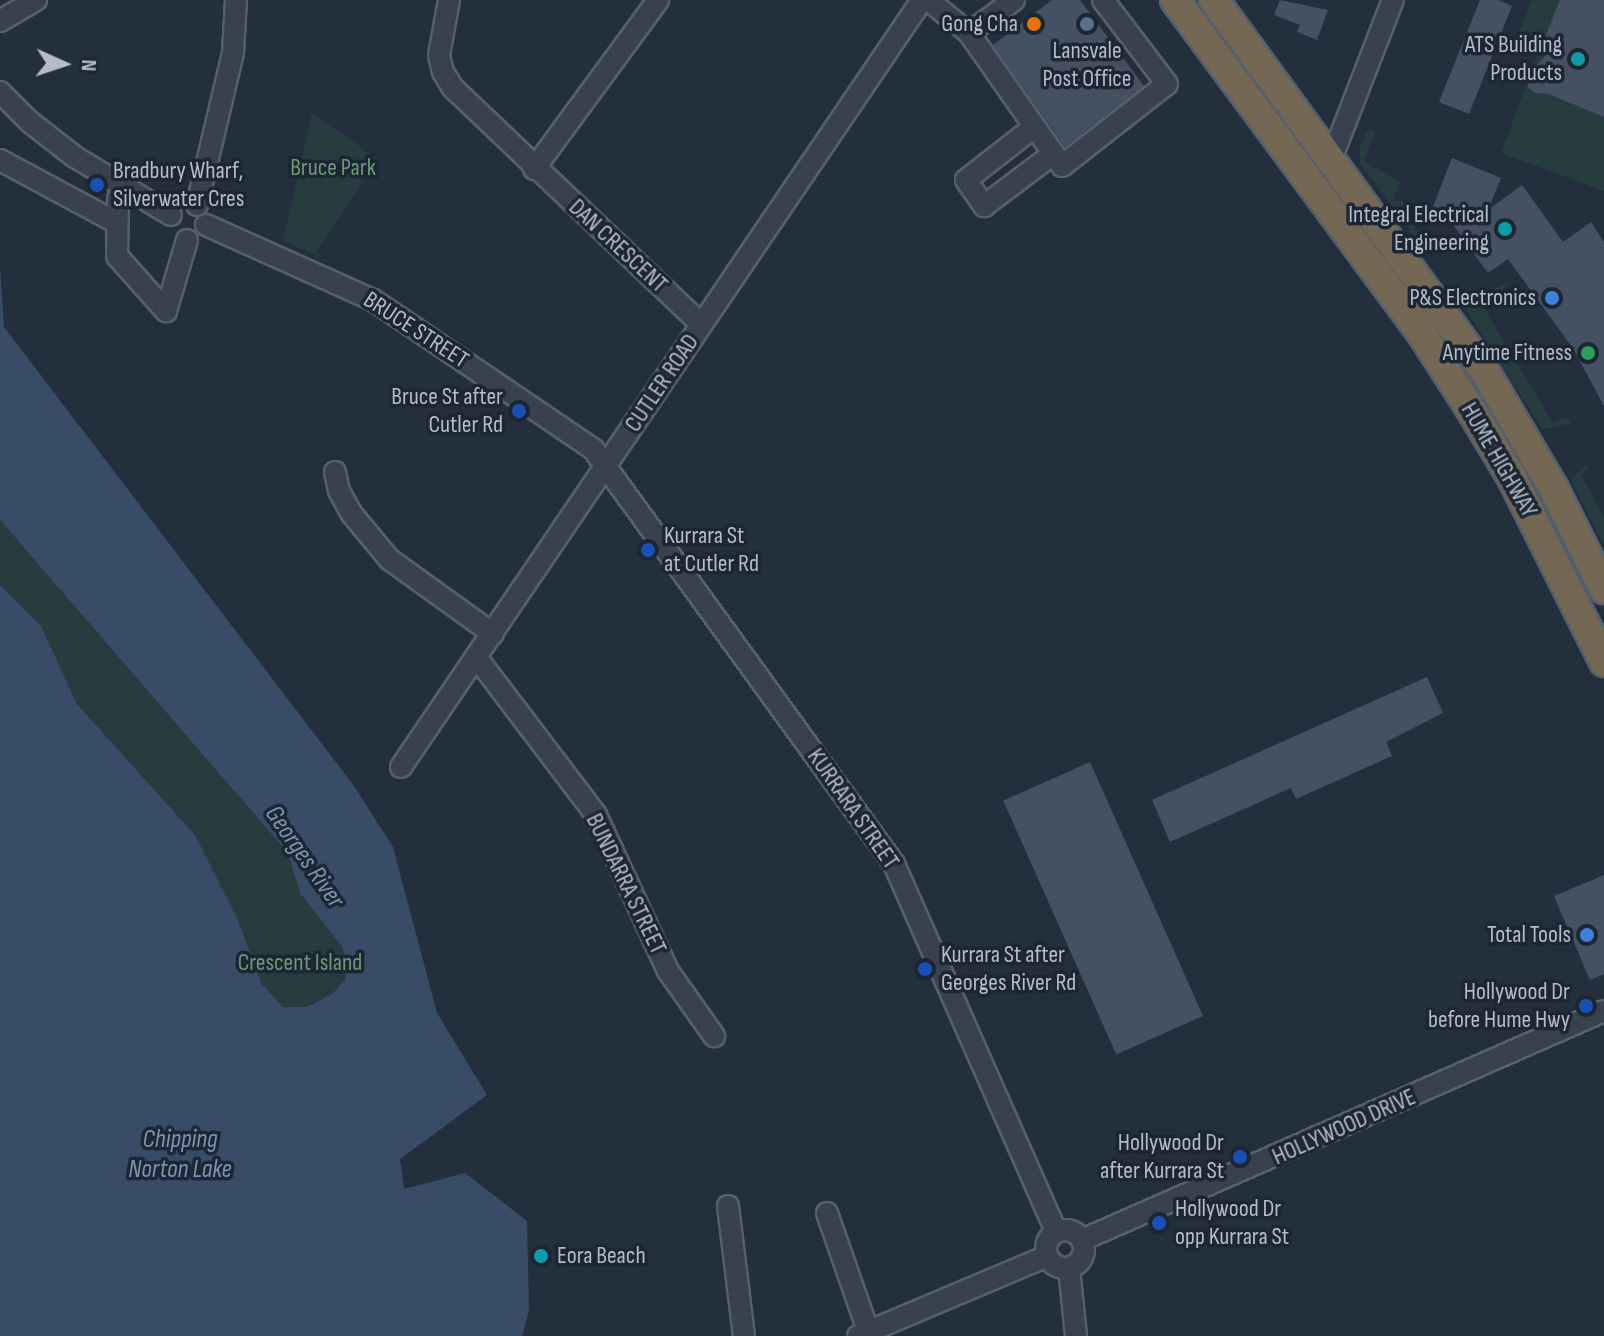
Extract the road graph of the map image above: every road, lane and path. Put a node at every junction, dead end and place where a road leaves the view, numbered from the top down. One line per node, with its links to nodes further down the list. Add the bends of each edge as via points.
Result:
1 (36, 0): 12 (street)
2 (236, 0): 21 (street, via 233,53)
3 (449, 0): 19 (street, DAN CRESCENT, via 440,38 443,72 466,104)
4 (658, 0): 19 (street)
5 (925, 0): 13 (street); 26 (street, CUTLER ROAD)
6 (1014, 0): 11 (street)
7 (1103, 0): 16 (street, via 1167,84 1062,166)
8 (1175, 0): 32 (highway, HUME HIGHWAY, via 1422,334 1511,476)
9 (1214, 0): 17 (highway, HUME HIGHWAY)
10 (1393, 0): 17 (street)
11 (988, 9): 13 (street)
12 (0, 21)
13 (969, 33): 15 (street)
14 (0, 92): 20 (street, via 53,141)
15 (1034, 127): 16 (street); 16 (street, via 966,180 984,206)
16 (1053, 154)
17 (1332, 157): 29 (highway, HUME HIGHWAY, via 1484,370 1554,489)
18 (0, 160): 23 (street)
19 (534, 169): 26 (street, DAN CRESCENT)
20 (123, 188): 22 (street); 23 (street)
21 (197, 205): 22 (street, via 178,205); 24 (street, via 205,213)
22 (171, 215): 25 (street, via 172,232)
23 (117, 223): 25 (street, via 117,256 166,311)
24 (206, 225): 25 (street, via 201,235); 27 (street, BRUCE STREET, via 373,300 593,449)
25 (187, 240)
26 (701, 324): 27 (street, CUTLER ROAD)
27 (606, 467): 30 (street, CUTLER ROAD); 38 (street, KURRARA STREET, via 894,864)
28 (335, 472): 30 (street, via 351,513 389,559)
29 (1604, 589)
30 (493, 634): 31 (street, CUTLER ROAD)
31 (477, 658): 33 (street, CUTLER ROAD); 35 (street, BUNDARRA STREET, via 596,815 668,971)
32 (1604, 662)
33 (401, 767)
34 (1604, 1011): 39 (street, HOLLYWOOD DRIVE)
35 (714, 1036)
36 (728, 1206): 43 (street)
37 (827, 1213): 42 (street)
38 (1056, 1232): 39 (street, via 1068,1230); 40 (street, via 1048,1240)
39 (1082, 1240): 41 (street, via 1082,1257)
40 (1047, 1256): 41 (street); 42 (street)
41 (1069, 1268): 44 (street)
42 (863, 1334)
43 (744, 1336)
44 (1076, 1336)

